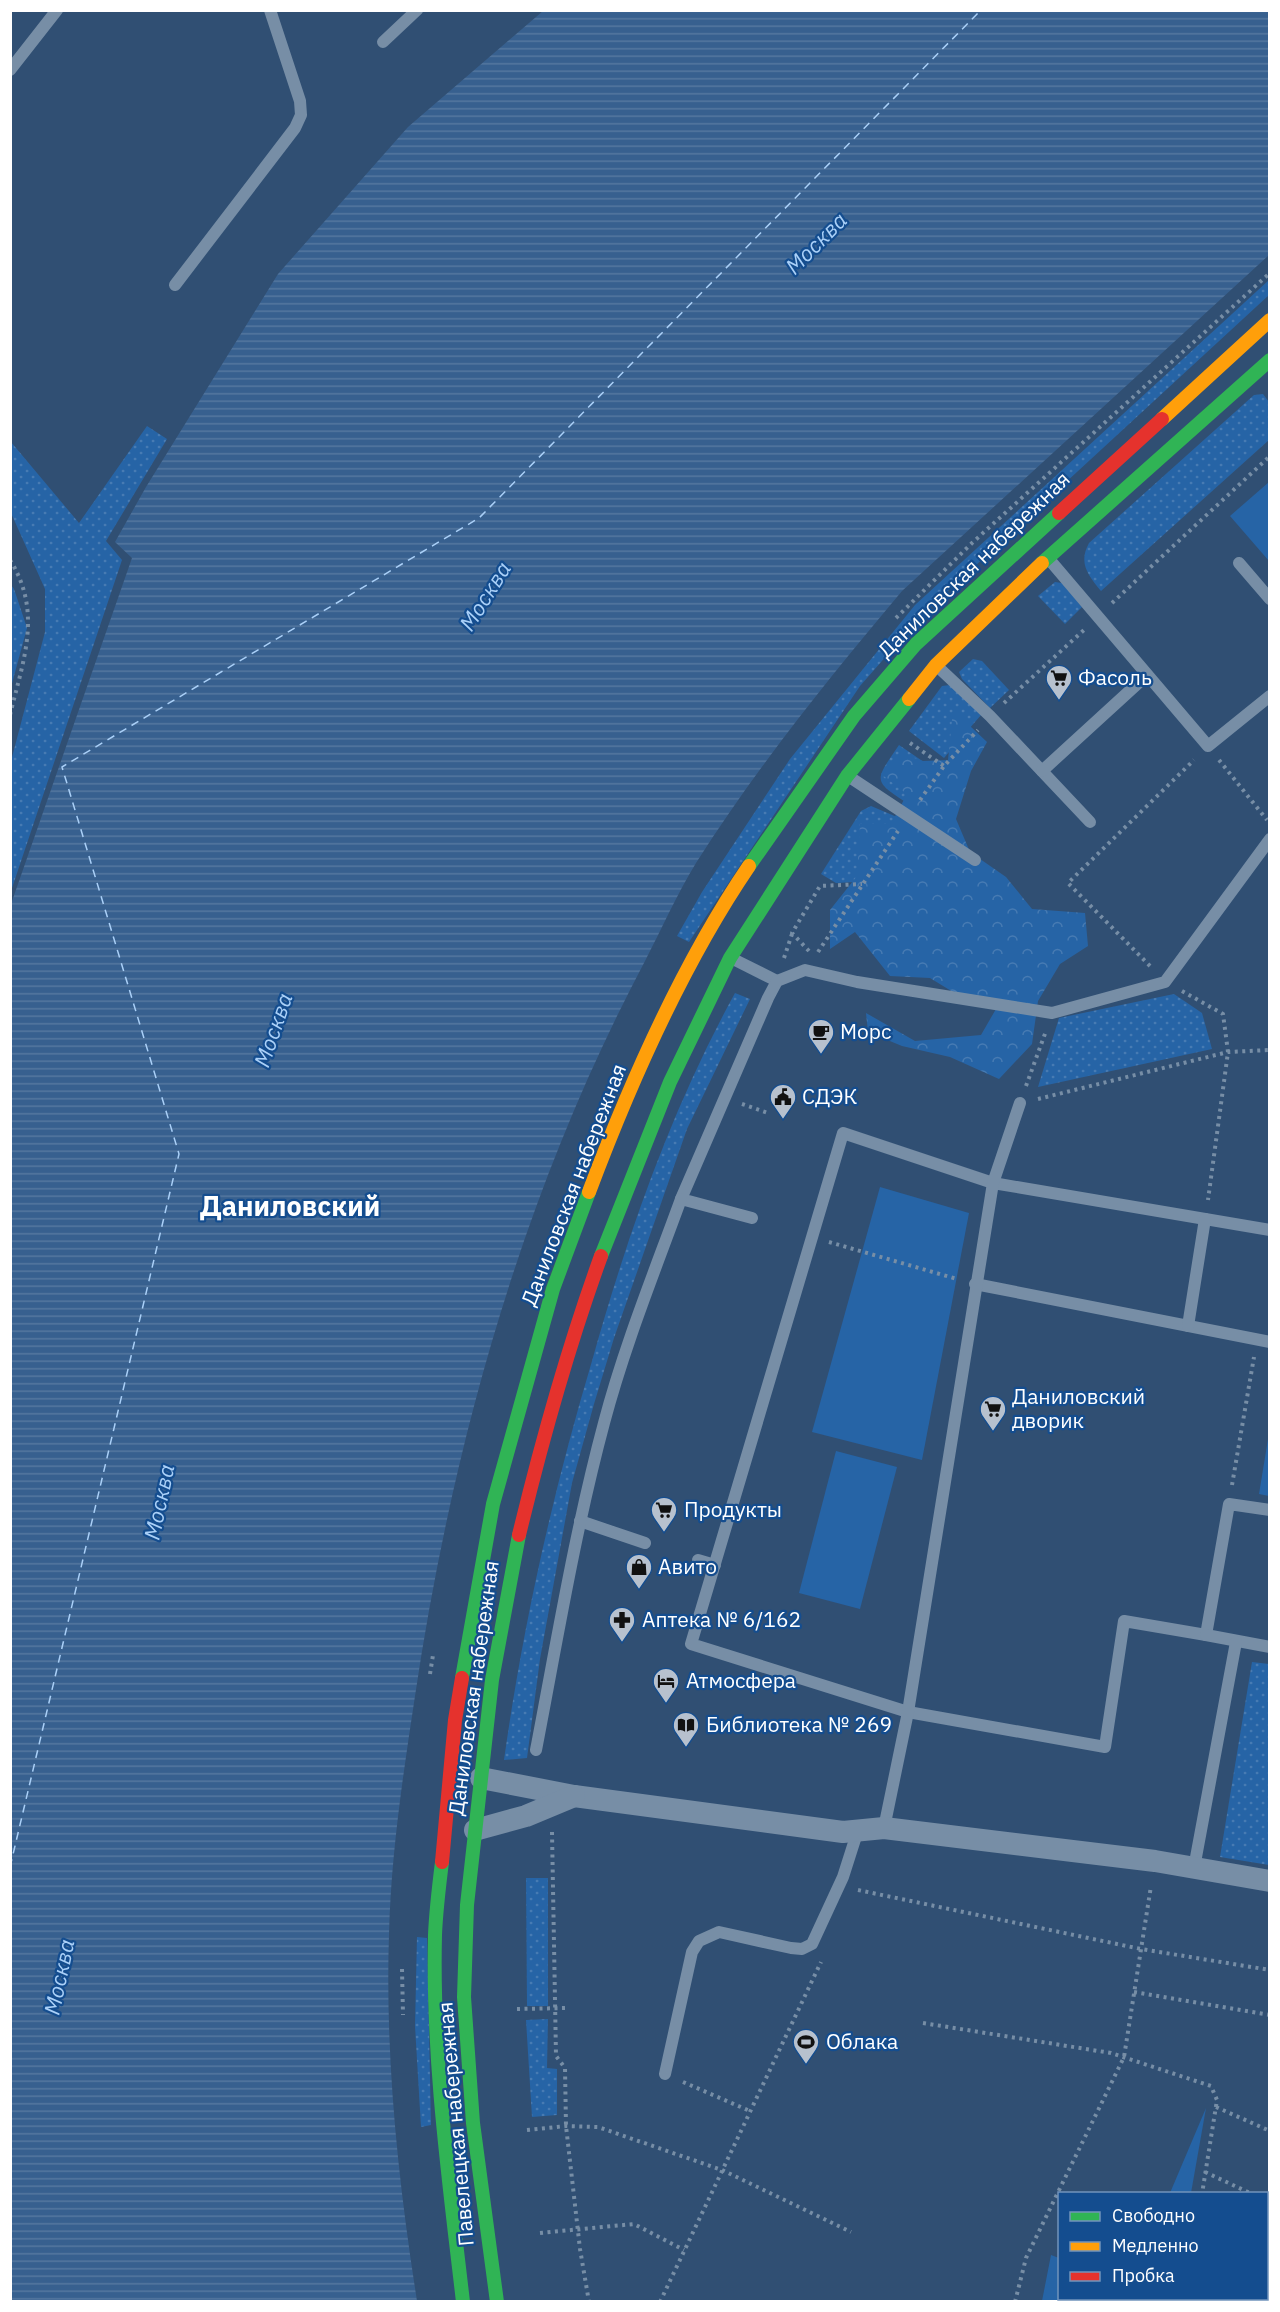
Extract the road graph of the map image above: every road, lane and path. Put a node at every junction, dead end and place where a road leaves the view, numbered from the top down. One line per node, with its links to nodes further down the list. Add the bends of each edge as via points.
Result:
1 (57, 10): 5 (lane)
2 (270, 10): 6 (lane, via 302,115)
3 (417, 10): 4 (lane)
4 (383, 42)
5 (10, 70)
6 (176, 285)
7 (1269, 320): 10 (main road, Даниловская набережная)
8 (1269, 362): 11 (main road, Даниловская набережная)
9 (1269, 456): 15 (path)
10 (1030, 538): 11 (lane); 16 (main road, Даниловская набережная)
11 (1048, 558): 15 (lane); 16 (main road, Даниловская набережная)
12 (10, 560): 19 (path, via 22,578 30,629)
13 (1239, 562): 14 (lane)
14 (1269, 599)
15 (1097, 618): 17 (lane); 20 (path)
16 (926, 654): 20 (lane); 25 (main road, Даниловская набережная); 72 (main road, Даниловская набережная, via 854,716 749,866 702,944 625,1096 554,1289 493,1504 455,1720)
17 (1147, 675): 22 (lane); 24 (lane)
18 (1269, 696): 22 (lane)
19 (10, 715)
20 (990, 716): 23 (path); 24 (lane)
21 (905, 739): 23 (path)
22 (1208, 746): 28 (path); 34 (path, via 1068,883)
23 (944, 766): 26 (path)
24 (1042, 771): 27 (lane)
25 (847, 776): 26 (lane); 32 (main road, Даниловская набережная)
26 (909, 815): 30 (lane); 31 (path)
27 (1090, 822)
28 (1269, 823)
29 (1269, 839): 34 (lane)
30 (975, 860)
31 (862, 884): 31 (path, via 820,886 792,933 814,957)
32 (730, 958): 33 (lane); 61 (main road, Даниловская набережная, via 670,1082 570,1342 510,1573)
33 (777, 981): 35 (lane, via 805,970); 38 (lane)
34 (1165, 982): 35 (lane); 37 (path, via 1223,1014)
35 (1052, 1013): 39 (path)
36 (1269, 1050): 37 (path)
37 (1228, 1052): 39 (path); 44 (path)
38 (725, 1098): 40 (path); 42 (lane)
39 (1020, 1103): 41 (lane)
40 (768, 1113)
41 (993, 1183): 44 (lane); 46 (lane, via 843,1133); 47 (lane)
42 (681, 1199): 43 (lane); 52 (lane, via 604,1421)
43 (752, 1218)
44 (1205, 1219): 45 (lane); 48 (lane)
45 (1269, 1230)
46 (810, 1236): 47 (path); 55 (lane)
47 (975, 1284): 48 (lane); 59 (lane)
48 (1188, 1326): 49 (lane)
49 (1263, 1341): 50 (path)
50 (1229, 1504): 51 (lane); 56 (lane)
51 (1269, 1510)
52 (580, 1521): 53 (lane); 60 (lane)
53 (645, 1543)
54 (698, 1560): 55 (lane)
55 (715, 1565): 59 (lane, via 691,1644)
56 (1206, 1635): 57 (lane); 59 (lane, via 1124,1621 1105,1747)
57 (1236, 1642): 58 (lane); 68 (lane)
58 (1269, 1647)
59 (908, 1712): 64 (lane)
60 (536, 1750)
61 (481, 1778): 62 (street); 65 (main road, Даниловская набережная)
62 (574, 1796): 63 (street); 66 (street, via 843,1832)
63 (552, 1805): 65 (street); 77 (path)
64 (884, 1828): 66 (street); 67 (street)
65 (475, 1830): 71 (main road, Даниловская набережная)
66 (858, 1830): 83 (lane, via 843,1877 812,1944 802,1949 791,1948 719,1932 699,1941 692,1952)
67 (1155, 1862): 68 (street); 73 (path)
68 (1194, 1868): 69 (street)
69 (1269, 1881)
70 (852, 1900): 73 (path, via 857,1890)
71 (467, 1905): 100 (main road, Павелецкая набережная, via 464,1997 473,2123)
72 (435, 1932): 99 (main road, Павелецкая набережная, via 441,2101)
73 (1141, 1949): 75 (path); 76 (path)
74 (821, 1961): 85 (path)
75 (1269, 1970)
76 (1134, 1992): 80 (path); 82 (path)
77 (556, 2008): 78 (path); 79 (path); 86 (path, via 556,2056 565,2068)
78 (568, 2008)
79 (517, 2009)
80 (1269, 2014)
81 (923, 2024): 82 (path)
82 (1124, 2057): 84 (path, via 1211,2086 1216,2092); 92 (path)
83 (665, 2074): 85 (path)
84 (1216, 2107): 88 (path); 90 (path)
85 (750, 2112): 89 (path)
86 (566, 2126): 87 (path); 89 (path, via 598,2127); 95 (path)
87 (527, 2130)
88 (1269, 2132)
89 (722, 2170): 96 (path); 98 (path)
90 (1205, 2172): 93 (path); 94 (path)
91 (1058, 2192): 103 (path, via 1026,2258)
92 (1058, 2192)
93 (1202, 2192)
94 (1250, 2192)
95 (578, 2229): 97 (path); 98 (path, via 634,2224); 101 (path)
96 (851, 2232)
97 (540, 2233)
98 (684, 2250): 102 (path)
99 (463, 2301)
100 (496, 2301)
101 (590, 2301)
102 (660, 2301)
103 (1015, 2301)

